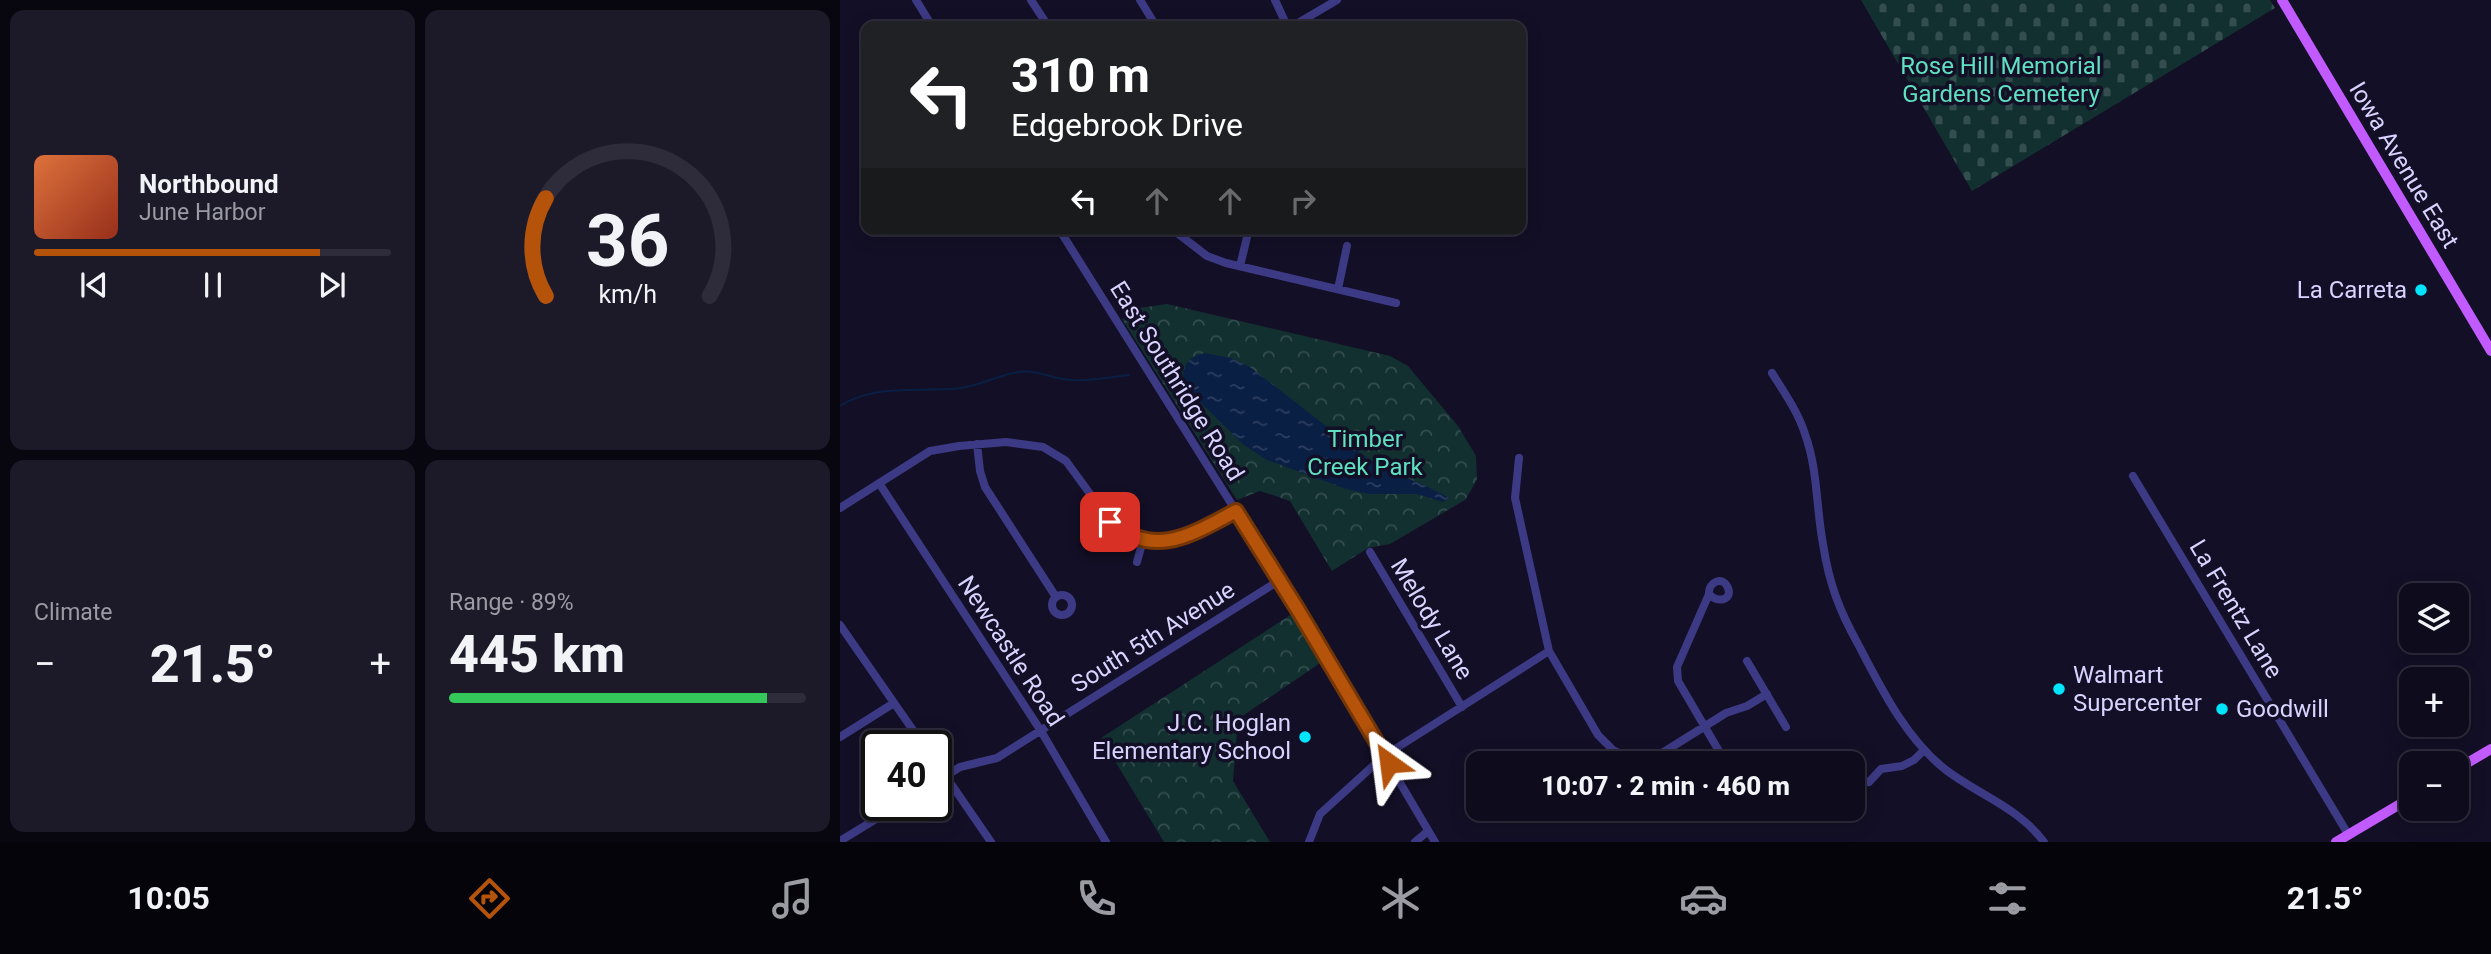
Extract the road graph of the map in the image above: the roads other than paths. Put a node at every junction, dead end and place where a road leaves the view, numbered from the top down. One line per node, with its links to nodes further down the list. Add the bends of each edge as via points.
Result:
1 (916, 0): 7 (street)
2 (1031, 0): 8 (street)
3 (1140, 0): 9 (street)
4 (1275, 0): 10 (street)
5 (1337, 0): 11 (street)
6 (2282, 0): 19 (main road, Iowa Avenue East)
7 (929, 21)
8 (1045, 21)
9 (1153, 21)
10 (1285, 21)
11 (1301, 21)
12 (1063, 235): 26 (street, East Southridge Road)
13 (1180, 235): 16 (street, via 1207,256)
14 (1248, 235): 16 (street)
15 (1347, 246): 17 (street)
16 (1240, 266): 17 (street)
17 (1338, 289): 18 (street)
18 (1396, 303)
19 (2491, 351)
20 (1772, 373): 45 (street, via 1805,433 1834,597 1894,708)
21 (977, 444): 24 (street, via 930,452); 27 (street, via 1020,442 1050,450 1066,461 1110,522); 32 (street, via 985,487)
22 (1518, 458): 34 (street, via 1515,498)
23 (2133, 476): 55 (street, La Frentz Lane)
24 (879, 483): 25 (street); 42 (street, Newcastle Road)
25 (840, 508)
26 (1236, 511): 27 (street, via 1176,540); 30 (street, East Southridge Road)
27 (1143, 540): 29 (street)
28 (1370, 552): 38 (street, Melody Lane)
29 (1137, 562)
30 (1280, 580): 42 (street, South 5th Avenue); 47 (street, East Southridge Road)
31 (1709, 594): 39 (street, via 1677,667 1678,681)
32 (1056, 597)
33 (840, 625): 37 (street)
34 (1549, 651): 38 (street); 39 (street, via 1598,735 1613,750 1628,757 1659,755)
35 (1747, 661): 36 (street)
36 (1767, 694): 39 (street); 40 (street)
37 (894, 703): 41 (street); 43 (street)
38 (1462, 707): 47 (street)
39 (1704, 727): 46 (street)
40 (1786, 727)
41 (913, 730)
42 (1041, 731): 49 (street, South 5th Avenue, via 997,758); 58 (street, Newcastle Road)
43 (840, 737)
44 (2491, 749): 48 (main road)
45 (1924, 750): 50 (street, via 1902,766 1881,769); 62 (street, via 2007,807)
46 (1719, 751)
47 (1384, 756): 54 (street, East Southridge Road); 59 (street, via 1316,818)
48 (2469, 762)
49 (952, 773)
50 (1869, 782)
51 (952, 785): 57 (street)
52 (2399, 805): 55 (main road)
53 (873, 821): 56 (street)
54 (1428, 831): 60 (street); 61 (street, East Southridge Road)
55 (2348, 834): 63 (main road)
56 (840, 841)
57 (991, 842)
58 (1106, 842)
59 (1309, 842)
60 (1415, 842)
61 (1435, 842)
62 (2044, 842)
63 (2336, 842)

